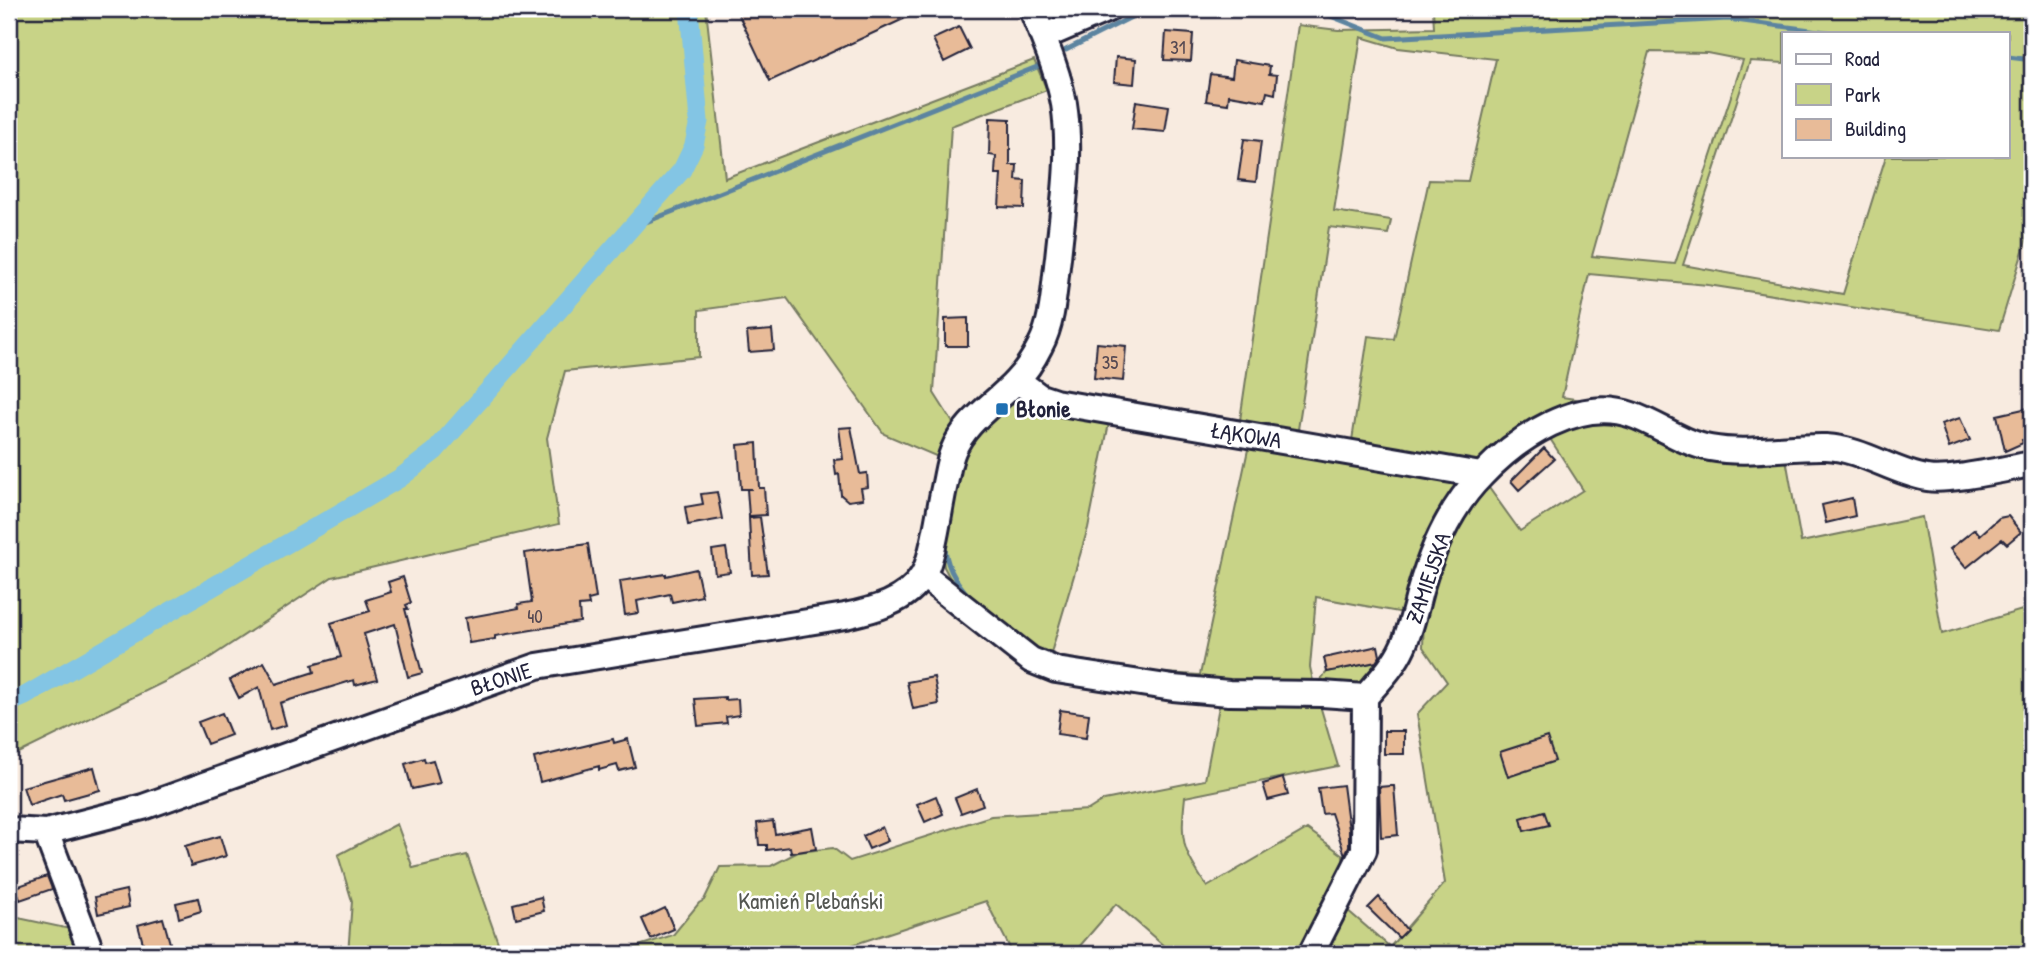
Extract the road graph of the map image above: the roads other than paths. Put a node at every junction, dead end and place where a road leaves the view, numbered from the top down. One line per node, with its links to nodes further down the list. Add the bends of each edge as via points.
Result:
1 (1032, 9): 3 (street)
2 (1108, 9): 3 (street)
3 (1043, 37): 4 (street, via 1063,102 1067,171 1048,326)
4 (1017, 380): 6 (street, ŁĄKOWA, via 1055,402); 7 (street, via 970,424 953,452)
5 (2032, 464): 6 (street, ZAMIEJSKA, via 1928,478 1840,449 1708,448 1634,416 1600,410 1532,434)
6 (1481, 475): 8 (street, ZAMIEJSKA, via 1455,510 1433,552 1402,649)
7 (923, 575): 8 (street, via 1031,660 1056,670 1229,693); 10 (street, BŁONIE, via 900,597 871,611 537,666 143,807)
8 (1365, 697): 12 (street, via 1364,850)
9 (9, 830): 10 (street, BŁONIE)
10 (46, 832): 11 (street)
11 (92, 954)
12 (1311, 954)

